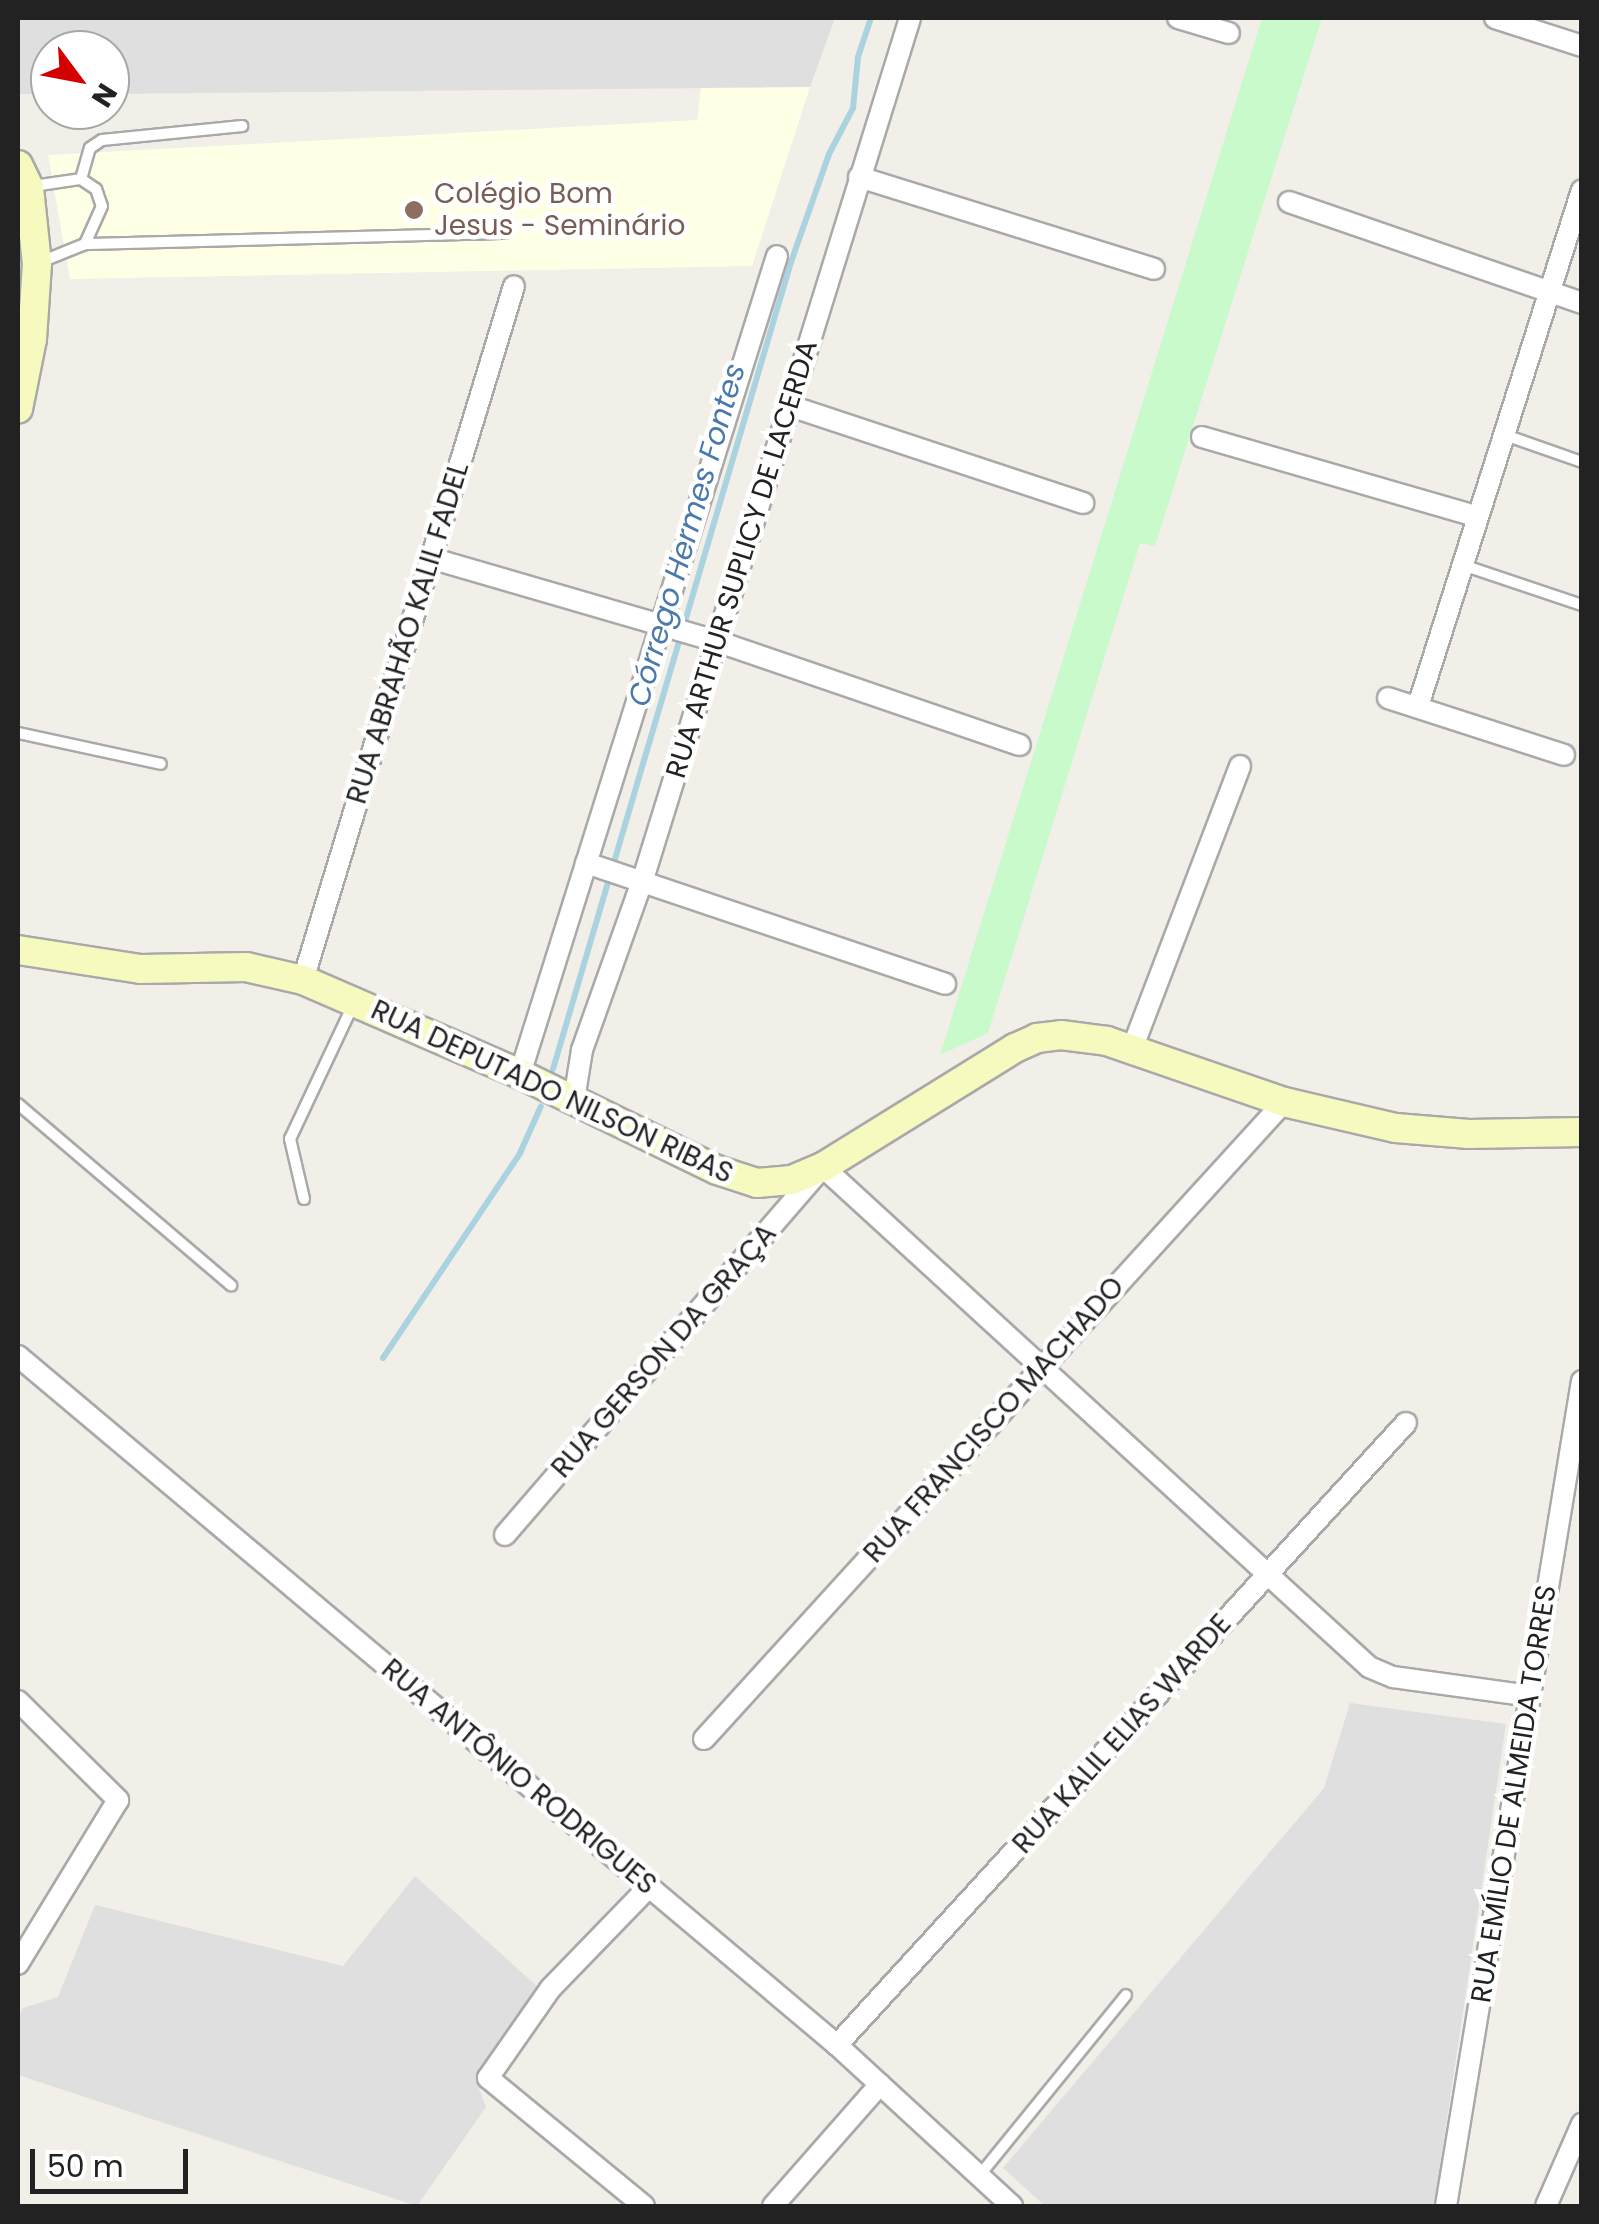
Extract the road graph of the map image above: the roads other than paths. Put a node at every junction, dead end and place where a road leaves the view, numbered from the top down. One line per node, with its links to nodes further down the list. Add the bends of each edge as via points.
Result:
1 (910, 18): 8 (street, RUA ARTHUR SUPLICY DE LACERDA)
2 (1178, 18): 4 (street)
3 (1494, 18): 5 (street)
4 (1228, 32)
5 (1582, 46)
6 (242, 126): 9 (lane, via 102,140 90,148)
7 (23, 176): 9 (lane); 15 (street)
8 (859, 177): 16 (street); 20 (street, RUA ARTHUR SUPLICY DE LACERDA)
9 (80, 179): 13 (lane, via 96,189 102,206)
10 (1582, 190): 18 (street)
11 (1290, 202): 18 (street)
12 (505, 233): 13 (lane)
13 (85, 244): 15 (lane)
14 (777, 256): 30 (street)
15 (37, 264): 21 (street)
16 (1154, 269)
17 (514, 286): 27 (street, RUA ABRAHÃO KALIL FADEL)
18 (1548, 293): 19 (street); 22 (street)
19 (1582, 303)
20 (790, 406): 25 (street); 31 (street, RUA ARTHUR SUPLICY DE LACERDA)
21 (18, 410)
22 (1505, 435): 24 (lane); 26 (street)
23 (1202, 437): 26 (street)
24 (1582, 462)
25 (1083, 502)
26 (1476, 516): 28 (street)
27 (430, 558): 30 (street); 42 (street, RUA ABRAHÃO KALIL FADEL)
28 (1460, 564): 29 (lane); 33 (street)
29 (1582, 605)
30 (664, 626): 31 (street); 39 (street)
31 (716, 641): 35 (street); 40 (street, RUA ARTHUR SUPLICY DE LACERDA)
32 (1388, 698): 33 (street)
33 (1418, 706): 36 (street)
34 (18, 733): 37 (lane)
35 (1020, 746)
36 (1564, 755)
37 (161, 764)
38 (1240, 766): 45 (street)
39 (586, 863): 40 (street); 46 (street)
40 (642, 879): 43 (street); 47 (street, RUA ARTHUR SUPLICY DE LACERDA, via 582,1050)
41 (18, 950): 42 (street, RUA DEPUTADO NILSON RIBAS, via 141,968 246,967)
42 (304, 980): 44 (street, RUA DEPUTADO NILSON RIBAS)
43 (946, 984)
44 (355, 1002): 46 (street, RUA DEPUTADO NILSON RIBAS); 52 (lane, via 290,1139)
45 (1132, 1050): 48 (street, RUA DEPUTADO NILSON RIBAS); 51 (street, RUA DEPUTADO NILSON RIBAS, via 1086,1037 1037,1038)
46 (520, 1074): 47 (street, RUA DEPUTADO NILSON RIBAS)
47 (574, 1100): 51 (street, RUA DEPUTADO NILSON RIBAS, via 738,1178 773,1184)
48 (1284, 1102): 50 (street, RUA DEPUTADO NILSON RIBAS, via 1429,1132); 55 (street, RUA FRANCISCO MACHADO)
49 (18, 1104): 53 (lane)
50 (1582, 1132)
51 (823, 1168): 55 (street); 58 (street, RUA GERSON DA GRAÇA)
52 (304, 1199)
53 (231, 1286)
54 (18, 1356): 63 (street, RUA ANTÔNIO RODRIGUES)
55 (1042, 1368): 59 (street); 62 (street, RUA FRANCISCO MACHADO)
56 (1582, 1382): 60 (street, RUA EMÍLIO DE ALMEIDA TORRES)
57 (1406, 1423): 59 (street, RUA KALIL ELIAS WARDE)
58 (505, 1535)
59 (1267, 1575): 60 (street, via 1380,1673); 66 (street, RUA KALIL ELIAS WARDE)
60 (1530, 1696): 73 (street, RUA EMÍLIO DE ALMEIDA TORRES)
61 (18, 1700): 64 (street, via 118,1800)
62 (704, 1739)
63 (649, 1886): 66 (street, RUA ANTÔNIO RODRIGUES); 70 (street, via 560,1978 488,2078)
64 (18, 1964)
65 (1126, 1995): 69 (lane)
66 (837, 2045): 67 (street, RUA ANTÔNIO RODRIGUES)
67 (880, 2084): 69 (street, RUA ANTÔNIO RODRIGUES); 71 (street)
68 (1582, 2124): 74 (street)
69 (979, 2176): 72 (street, RUA ANTÔNIO RODRIGUES)
70 (644, 2206)
71 (773, 2206)
72 (1012, 2206)
73 (1446, 2206)
74 (1546, 2206)

